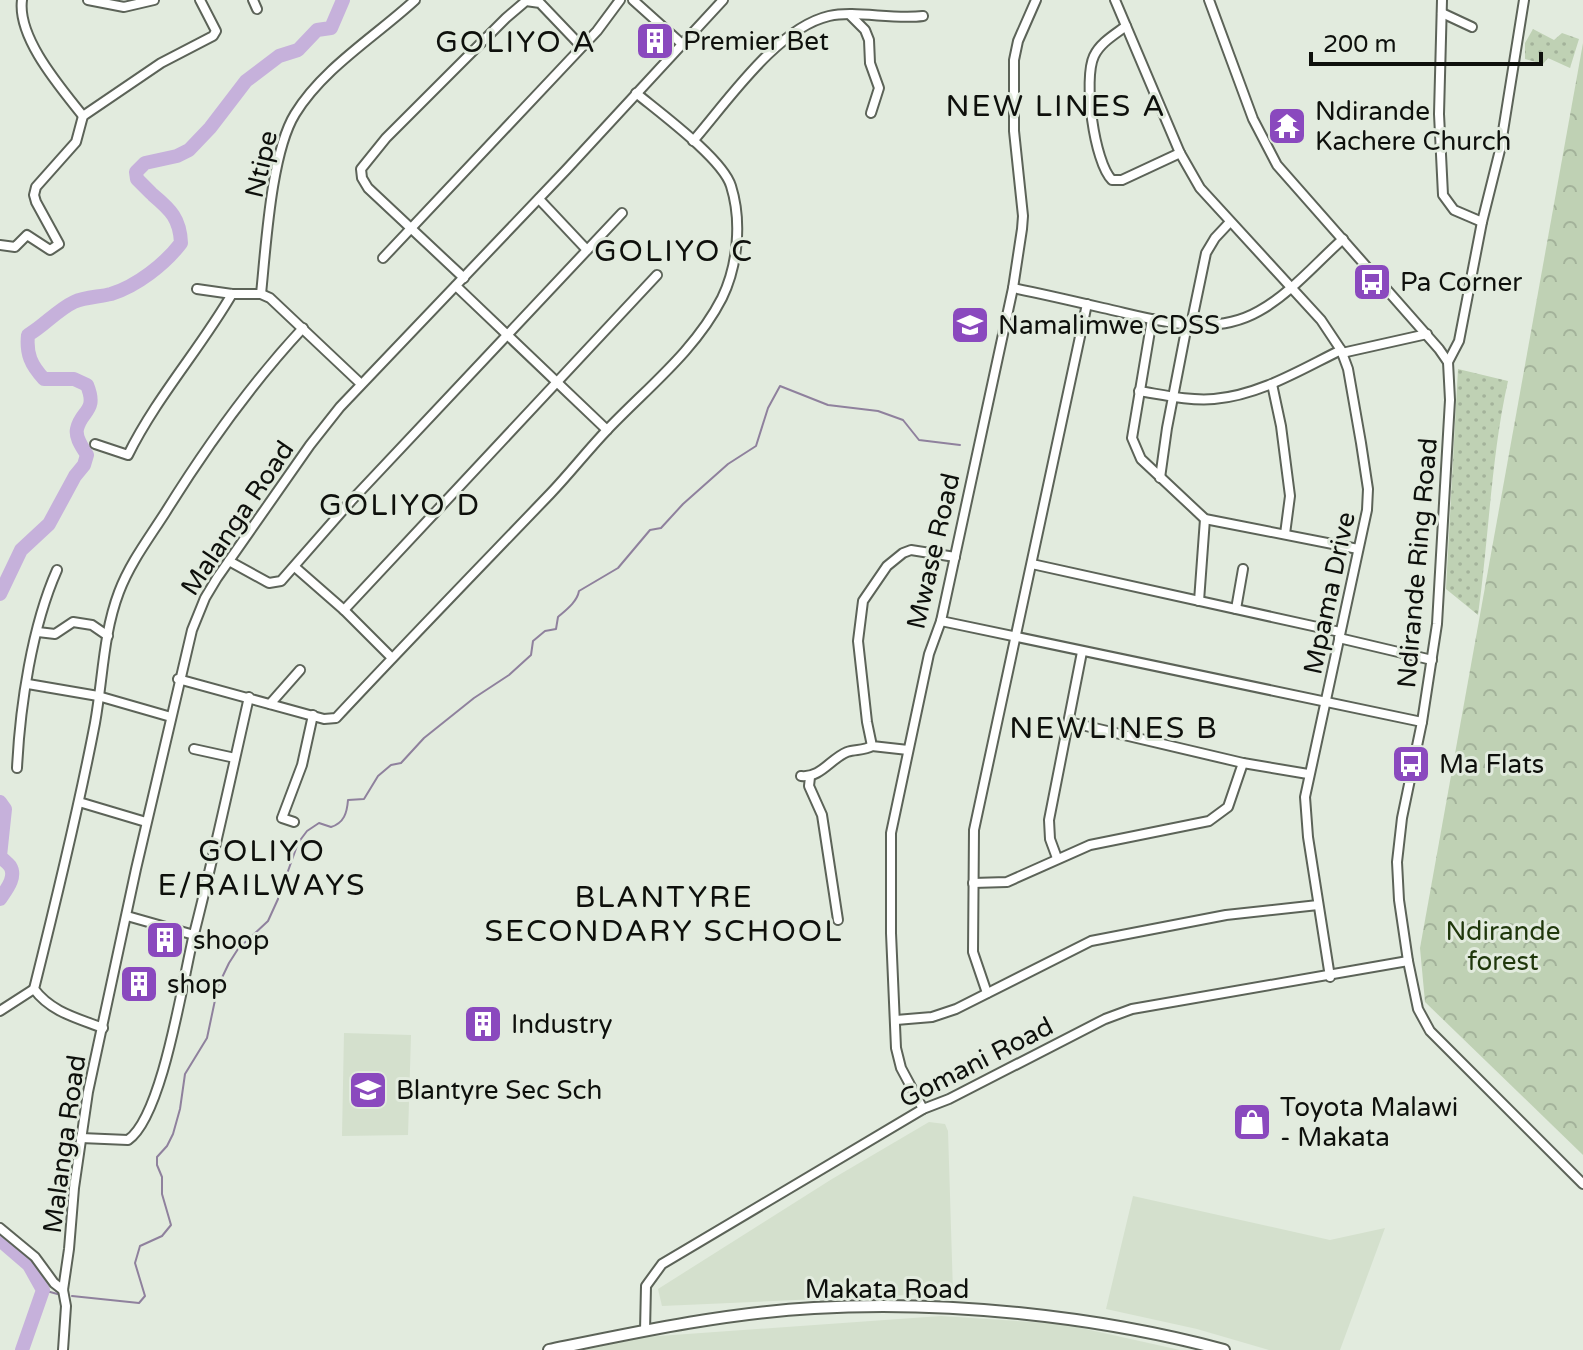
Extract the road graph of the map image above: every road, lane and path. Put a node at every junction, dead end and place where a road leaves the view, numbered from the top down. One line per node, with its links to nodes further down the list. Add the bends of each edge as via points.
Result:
1 (22, 0): 23 (street, via 35,50)
2 (88, 0): 3 (street, via 124,7)
3 (154, 0)
4 (200, 0): 23 (street, via 216,31 213,36 161,63)
5 (415, 0): 42 (street, Ntipe, via 328,76 294,116 279,161)
6 (620, 0): 20 (street)
7 (633, 0): 19 (street)
8 (723, 0): 19 (street, Malanga Road)
9 (1036, 0): 39 (street, Mwase Road, via 1014,60 1014,131 1023,216)
10 (1115, 0): 17 (street, Mpama Drive)
11 (1209, 0): 31 (street, via 1277,165)
12 (1442, 0): 14 (street)
13 (1524, 0): 29 (street, via 1500,150)
14 (1442, 13): 18 (street); 29 (street, via 1443,195 1454,210)
15 (850, 16): 16 (street); 22 (street, via 869,40 879,88); 24 (street, via 832,15 785,40)
16 (923, 16)
17 (1126, 26): 25 (street, Mpama Drive); 25 (street, via 1099,47 1091,64 1095,133 1106,174 1122,180)
18 (1472, 27)
19 (682, 44): 21 (street, Malanga Road)
20 (581, 46): 30 (street); 30 (street, via 540,3 526,1 386,138 365,162 362,178)
21 (636, 93): 24 (street); 26 (street, Malanga Road)
22 (871, 113)
23 (83, 116): 32 (street, via 76,142 34,195 59,244 50,250 27,235 15,247)
24 (693, 141): 56 (street, via 731,184 736,223 731,278 683,354)
25 (1180, 153): 28 (street, Mpama Drive, via 1200,188)
26 (539, 199): 33 (street); 36 (street, Malanga Road)
27 (622, 213): 33 (street)
28 (1230, 222): 38 (street, Mpama Drive); 45 (street, via 1206,253)
29 (1482, 222): 50 (street, via 1459,341)
30 (411, 228): 34 (street); 36 (street)
31 (1343, 239): 38 (street); 47 (street)
32 (0, 245)
33 (587, 250): 48 (street)
34 (383, 258)
35 (657, 275): 52 (street)
36 (464, 278): 37 (street, Malanga Road)
37 (456, 286): 48 (street); 51 (street, Malanga Road)
38 (1290, 286): 45 (street, via 1245,317); 49 (street, Mpama Drive)
39 (1013, 288): 43 (street); 62 (street, Mwase Road)
40 (197, 289): 41 (street)
41 (232, 294): 42 (street); 57 (street, via 149,415 128,455)
42 (261, 294): 46 (street)
43 (1087, 304): 44 (street); 64 (street)
44 (1152, 319): 45 (street); 54 (street)
45 (1189, 325): 55 (street)
46 (303, 328): 51 (street); 74 (street, via 243,397 134,561 116,600)
47 (1427, 334): 49 (street); 50 (street)
48 (507, 335): 52 (street); 65 (street, via 351,501)
49 (1341, 352): 53 (street); 61 (street, Mpama Drive, via 1368,489)
50 (1448, 362): 78 (street, Ndirande Ring Road, via 1447,463)
51 (360, 383): 63 (street, Malanga Road)
52 (557, 383): 56 (street); 70 (street)
53 (1272, 384): 55 (street, via 1215,399); 60 (street, via 1290,496)
54 (1139, 391): 55 (street); 58 (street, via 1133,442)
55 (1173, 396): 58 (street)
56 (607, 430): 77 (street)
57 (95, 444)
58 (1160, 478): 59 (street)
59 (1205, 519): 60 (street); 68 (street)
60 (1285, 534): 61 (street)
61 (1358, 549): 73 (street, Mpama Drive)
62 (955, 557): 71 (street, Mwase Road); 90 (street, via 903,553 863,601 858,641)
63 (229, 561): 65 (street, via 273,583); 80 (street, Malanga Road, via 195,618)
64 (1032, 564): 68 (street); 75 (street)
65 (296, 568): 70 (street)
66 (1243, 569): 69 (street)
67 (57, 570): 72 (street)
68 (1199, 601): 69 (street)
69 (1236, 609): 73 (street)
70 (344, 610): 77 (street)
71 (941, 621): 75 (street); 92 (street, Mwase Road)
72 (38, 632): 74 (street, via 55,634 73,622 92,625); 81 (street)
73 (1340, 635): 78 (street); 84 (street, Mpama Drive)
74 (108, 636): 82 (street)
75 (1015, 638): 76 (street); 101 (street, via 974,830)
76 (1082, 652): 84 (street); 88 (street)
77 (392, 658): 86 (street, via 336,718)
78 (1432, 660): 89 (street, Ndirande Ring Road)
79 (300, 670): 85 (street)
80 (178, 679): 83 (street); 87 (street, Malanga Road)
81 (28, 684): 82 (street); 95 (street)
82 (98, 696): 87 (street); 97 (street)
83 (249, 697): 85 (street); 93 (street)
84 (1327, 702): 89 (street); 96 (street, Mpama Drive)
85 (270, 704): 86 (street)
86 (313, 715): 99 (street, via 282,818)
87 (171, 717): 98 (street, Malanga Road)
88 (1069, 722): 94 (street); 100 (street, via 1049,820)
89 (1422, 722): 106 (street, Ndirande Ring Road, via 1397,862)
90 (872, 746): 92 (street); 104 (street, via 844,753 806,776 822,815)
91 (194, 749): 93 (street)
92 (908, 750): 111 (street, Mwase Road, via 891,833)
93 (235, 758): 105 (street)
94 (1243, 763): 96 (street); 100 (street, via 1228,807 1209,821 1090,845)
95 (17, 768)
96 (1308, 774): 102 (street, Mpama Drive, via 1305,815)
97 (79, 802): 98 (street); 108 (street)
98 (146, 822): 103 (street, Malanga Road)
99 (294, 822)
100 (1057, 858): 101 (street, via 1007,882)
101 (973, 883): 109 (street, via 973,952)
102 (1318, 905): 107 (street, Mpama Drive); 109 (street, via 1226,915 1091,941)
103 (127, 916): 105 (street); 112 (street, Malanga Road)
104 (838, 920)
105 (194, 935): 114 (street, via 164,1066 139,1129 128,1140)
106 (1408, 961): 107 (street, Gomani Road); 115 (street, Ndirande Ring Road, via 1418,1009 1430,1031)
107 (1330, 977): 113 (street, Gomani Road, via 1119,1013)
108 (34, 989): 110 (street); 112 (street, via 63,1013)
109 (987, 993): 111 (street, via 932,1017)
110 (0, 1011)
111 (896, 1020): 113 (street, Mwase Road, via 901,1068)
112 (103, 1028): 114 (street, Malanga Road)
113 (923, 1109): 118 (street, Gomani Road, via 662,1264 646,1286)
114 (81, 1138): 117 (street, Malanga Road)
115 (1583, 1184)
116 (0, 1228): 117 (street)
117 (63, 1290): 119 (street, Malanga Road)
118 (645, 1331): 120 (main road, Makata Road); 121 (main road, Makata Road, via 812,1308 941,1308 1105,1325)
119 (63, 1350)
120 (549, 1350)
121 (1224, 1350)

